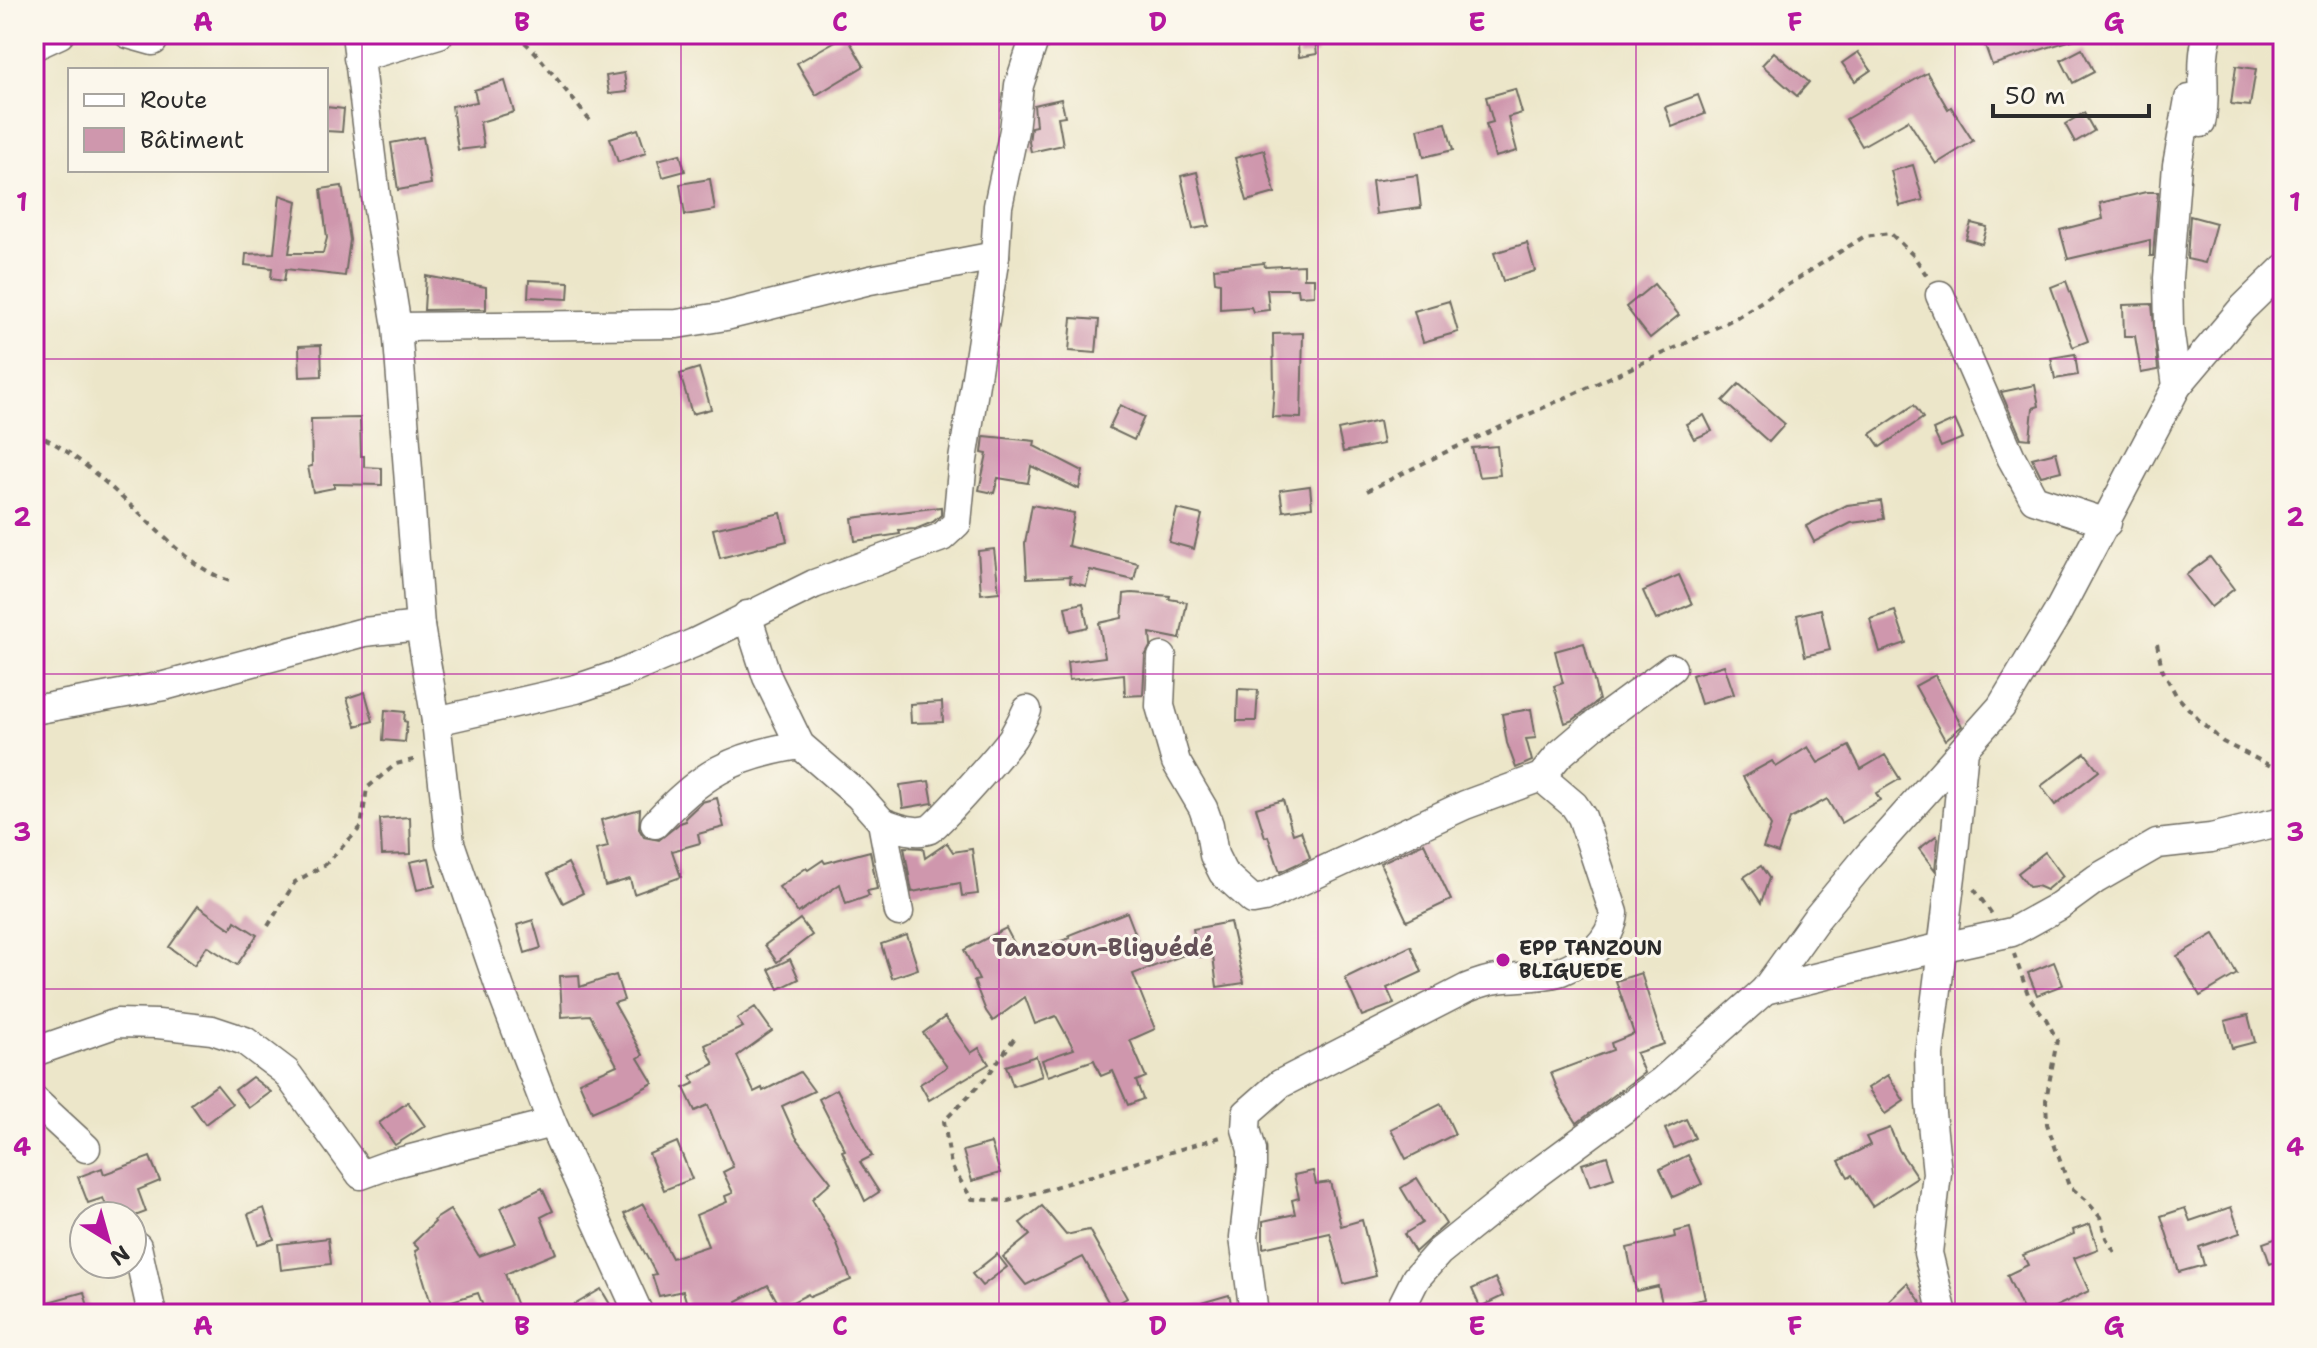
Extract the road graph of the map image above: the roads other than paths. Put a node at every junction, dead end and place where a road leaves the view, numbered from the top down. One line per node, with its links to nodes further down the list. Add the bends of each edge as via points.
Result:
1 (60, 34): 5 (street)
2 (439, 34): 6 (street)
3 (1036, 34): 7 (street, via 1019,85)
4 (2208, 34): 11 (street, via 2202,54 2201,123 2189,99 2177,165 2168,278)
5 (34, 46)
6 (357, 46): 10 (street)
7 (995, 256): 10 (street, via 677,324); 13 (street, via 957,523 942,537)
8 (2283, 269): 11 (street)
9 (1940, 295): 12 (street, via 2034,499)
10 (397, 327): 14 (street)
11 (2177, 386): 12 (street)
12 (2107, 523): 21 (street, via 2001,707)
13 (747, 615): 19 (street, via 656,660 576,689); 20 (street, via 767,677)
14 (420, 626): 17 (street, via 364,632 164,686); 19 (street)
15 (1162, 657): 22 (street, via 1160,706 1176,762 1203,808 1223,873 1253,900 1465,805)
16 (1672, 668): 22 (street, via 1593,726)
17 (34, 710)
18 (1027, 710): 24 (street, via 1012,739 931,829 900,829)
19 (436, 721): 31 (street, via 450,843)
20 (800, 745): 24 (street); 25 (street, via 713,772)
21 (1964, 749): 27 (street); 28 (street, via 1859,866)
22 (1541, 777): 36 (street, via 1582,817 1614,913 1613,926 1604,941 1575,964 1467,988 1280,1084 1259,1100 1247,1113 1246,1129 1252,1167 1244,1237)
23 (2283, 821): 27 (street, via 2157,844 2012,932)
24 (882, 822): 26 (street)
25 (655, 824)
26 (899, 912)
27 (1941, 948): 28 (street); 38 (street, via 1929,1054 1937,1173 1928,1253)
28 (1765, 990): 37 (street, via 1662,1081 1439,1252 1416,1278)
29 (34, 1052): 31 (street, via 117,1023 212,1030 245,1041 286,1072 361,1175)
30 (34, 1100): 32 (street)
31 (552, 1123): 35 (street)
32 (86, 1148)
33 (144, 1280): 34 (street)
34 (152, 1314)
35 (639, 1314)
36 (1254, 1314)
37 (1398, 1314)
38 (1943, 1314)

